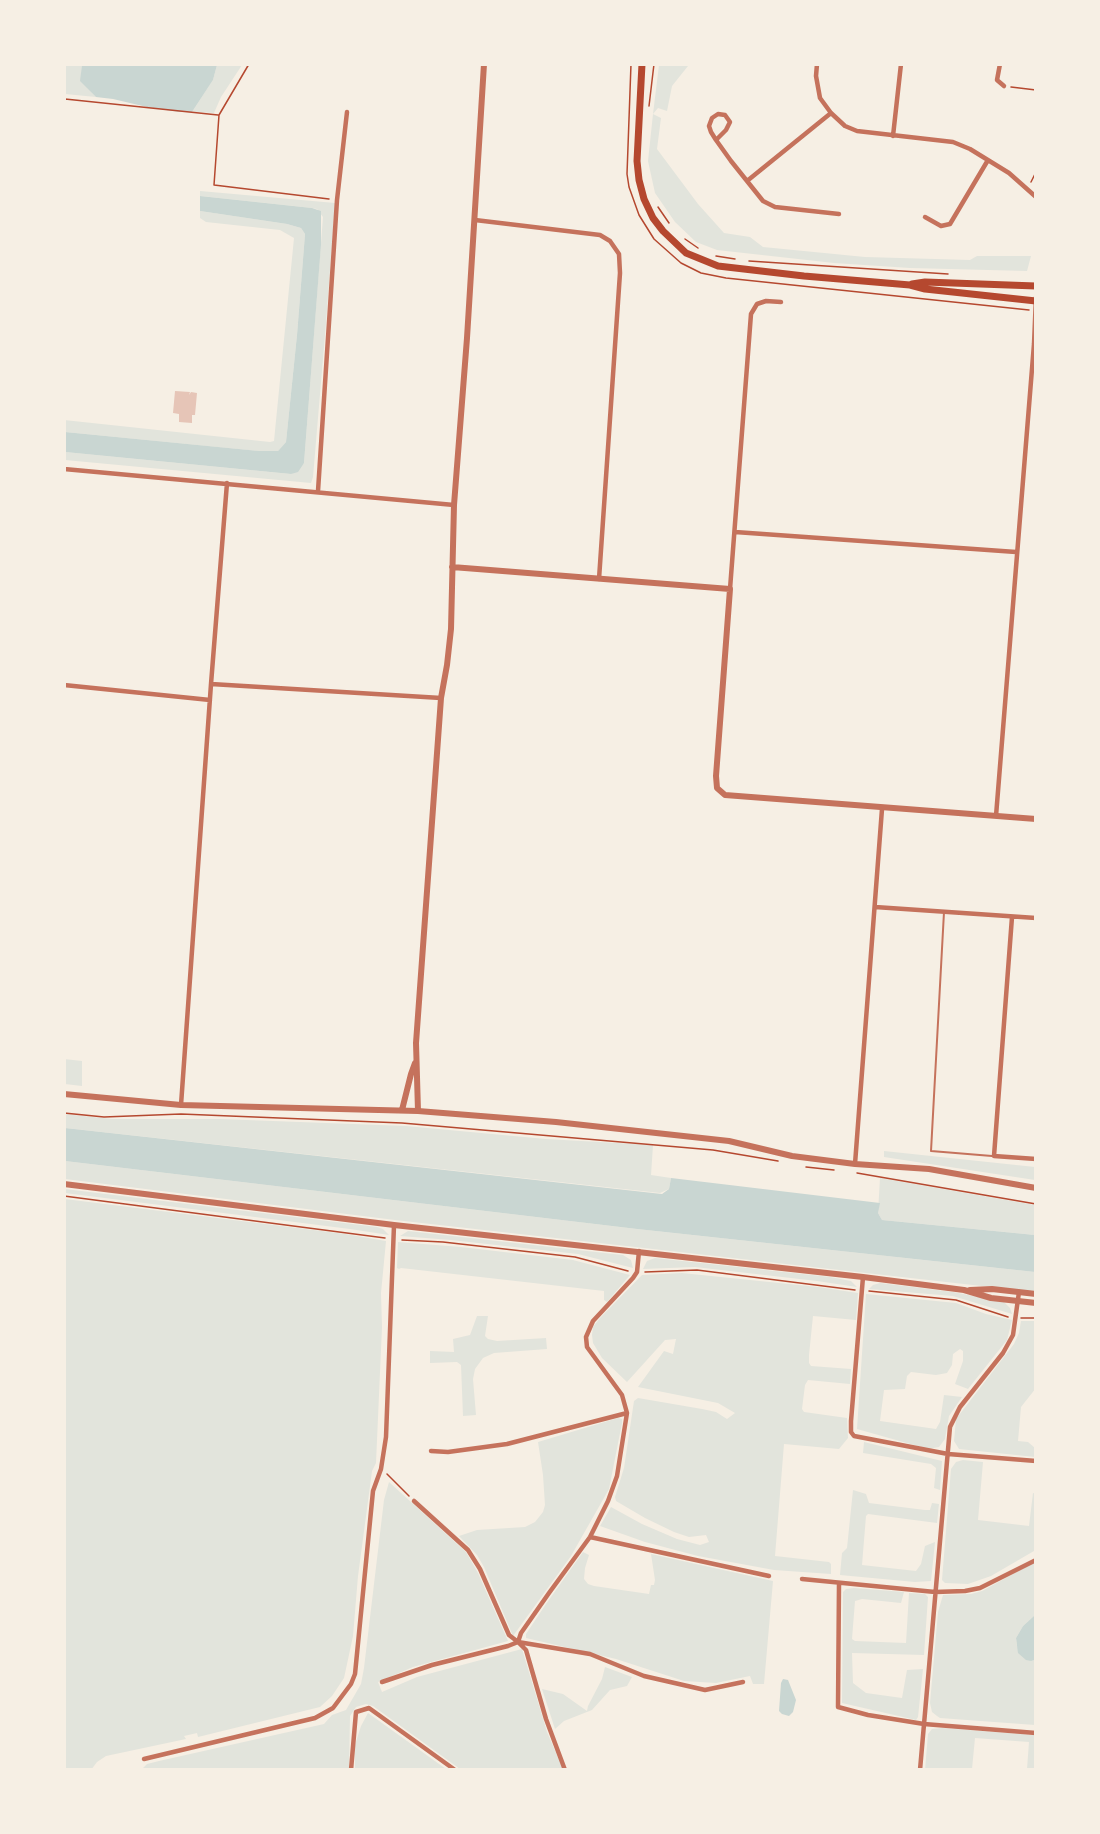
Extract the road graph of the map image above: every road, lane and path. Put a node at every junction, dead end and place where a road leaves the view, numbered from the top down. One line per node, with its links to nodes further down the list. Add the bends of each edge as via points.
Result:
1 (249, 64): 15 (path)
2 (484, 64): 27 (street)
3 (631, 64): 39 (path, via 629,187 639,215 654,238 681,263 701,273 726,278)
4 (642, 64): 35 (main road, via 639,180 653,218 675,243 697,259 718,266)
5 (654, 64): 12 (path)
6 (817, 64): 14 (street, via 820,98)
7 (901, 64): 16 (street)
8 (1000, 64): 9 (street, via 997,80)
9 (1004, 86): 10 (path)
10 (1035, 90)
11 (64, 105): 15 (path, via 65,99)
12 (649, 108)
13 (347, 112): 23 (street)
14 (831, 113): 16 (street, via 857,131); 20 (street)
15 (219, 115): 23 (path, via 214,185)
16 (893, 136): 18 (street, via 953,142)
17 (716, 140): 17 (street, via 730,122 725,115 712,118 709,126); 20 (street)
18 (988, 160): 21 (street); 26 (street, via 950,224 941,226)
19 (1035, 162): 21 (path, via 1035,174)
20 (747, 181): 25 (street, via 763,201 775,207)
21 (1028, 188): 22 (street)
22 (1035, 197)
23 (337, 200): 42 (street)
24 (657, 206): 28 (path)
25 (839, 214)
26 (925, 217)
27 (475, 220): 43 (street); 47 (street, via 600,235 619,254)
28 (670, 226)
29 (680, 236): 30 (path)
30 (699, 249)
31 (710, 254): 32 (path)
32 (735, 259)
33 (745, 260): 34 (path)
34 (954, 274)
35 (910, 285): 36 (main road, via 925,282); 37 (main road)
36 (1035, 286)
37 (1035, 299): 39 (street)
38 (781, 302): 44 (street, via 757,304 751,314)
39 (1034, 310): 45 (street)
40 (64, 469): 41 (street)
41 (227, 483): 42 (street); 49 (street)
42 (318, 491): 43 (street)
43 (454, 505): 46 (street)
44 (735, 532): 45 (street); 48 (street)
45 (1016, 552): 54 (street)
46 (452, 567): 47 (street); 51 (street, via 450,638)
47 (599, 579): 48 (street)
48 (730, 589): 53 (street, via 718,792)
49 (211, 684): 51 (street); 52 (street)
50 (64, 685): 52 (street)
51 (441, 698): 60 (street)
52 (210, 700): 62 (street)
53 (882, 809): 54 (street); 56 (street)
54 (996, 816): 55 (street)
55 (1035, 819)
56 (875, 907): 57 (street); 69 (street)
57 (944, 912): 58 (street); 66 (lane, via 932,1151)
58 (1012, 917): 59 (street); 66 (street)
59 (1035, 918)
60 (415, 1062): 63 (street); 64 (street)
61 (64, 1094): 62 (street)
62 (181, 1105): 63 (street)
63 (402, 1110): 64 (street)
64 (418, 1111): 69 (street, via 729,1141 792,1156)
65 (64, 1113): 68 (path, via 402,1123 713,1150)
66 (994, 1156): 67 (street)
67 (1035, 1159)
68 (778, 1161)
69 (855, 1164): 74 (street, via 929,1168)
70 (800, 1165): 71 (path)
71 (833, 1170)
72 (855, 1173): 76 (path)
73 (64, 1184): 77 (street)
74 (1035, 1188)
75 (64, 1196): 78 (path)
76 (1035, 1204)
77 (394, 1225): 78 (street); 79 (street)
78 (394, 1239): 80 (path, via 575,1257); 94 (street, via 386,1437)
79 (639, 1251): 80 (street); 81 (street)
80 (637, 1272): 83 (path, via 697,1270); 90 (street, via 593,1321 586,1338 587,1347 622,1395)
81 (863, 1277): 82 (street); 83 (street)
82 (964, 1290): 84 (street); 86 (street)
83 (862, 1291): 88 (path, via 956,1300); 92 (street, via 851,1432 854,1436)
84 (1019, 1292): 85 (street); 86 (street)
85 (1035, 1294)
86 (1018, 1301): 87 (street); 88 (street)
87 (1035, 1303)
88 (1017, 1318): 89 (path); 92 (street, via 1009,1343 954,1415)
89 (1035, 1318)
90 (627, 1413): 91 (street, via 507,1444); 96 (street, via 617,1476)
91 (431, 1451)
92 (948, 1454): 93 (street); 101 (street)
93 (1035, 1461)
94 (381, 1469): 95 (path); 107 (street, via 374,1491 355,1674 343,1696 315,1719)
95 (414, 1501): 102 (street, via 468,1550 509,1635)
96 (590, 1537): 98 (street); 102 (street)
97 (1035, 1560): 101 (street, via 981,1588)
98 (770, 1576)
99 (802, 1579): 100 (street)
100 (839, 1583): 101 (street); 105 (street, via 838,1707)
101 (935, 1592): 105 (street)
102 (518, 1642): 103 (street); 104 (street, via 590,1654 644,1676 705,1690); 110 (street, via 526,1650)
103 (382, 1682)
104 (744, 1682)
105 (924, 1724): 106 (street); 111 (street)
106 (1035, 1733)
107 (144, 1758)
108 (351, 1770): 109 (street, via 356,1712 364,1708)
109 (455, 1770)
110 (565, 1770)
111 (920, 1770)

